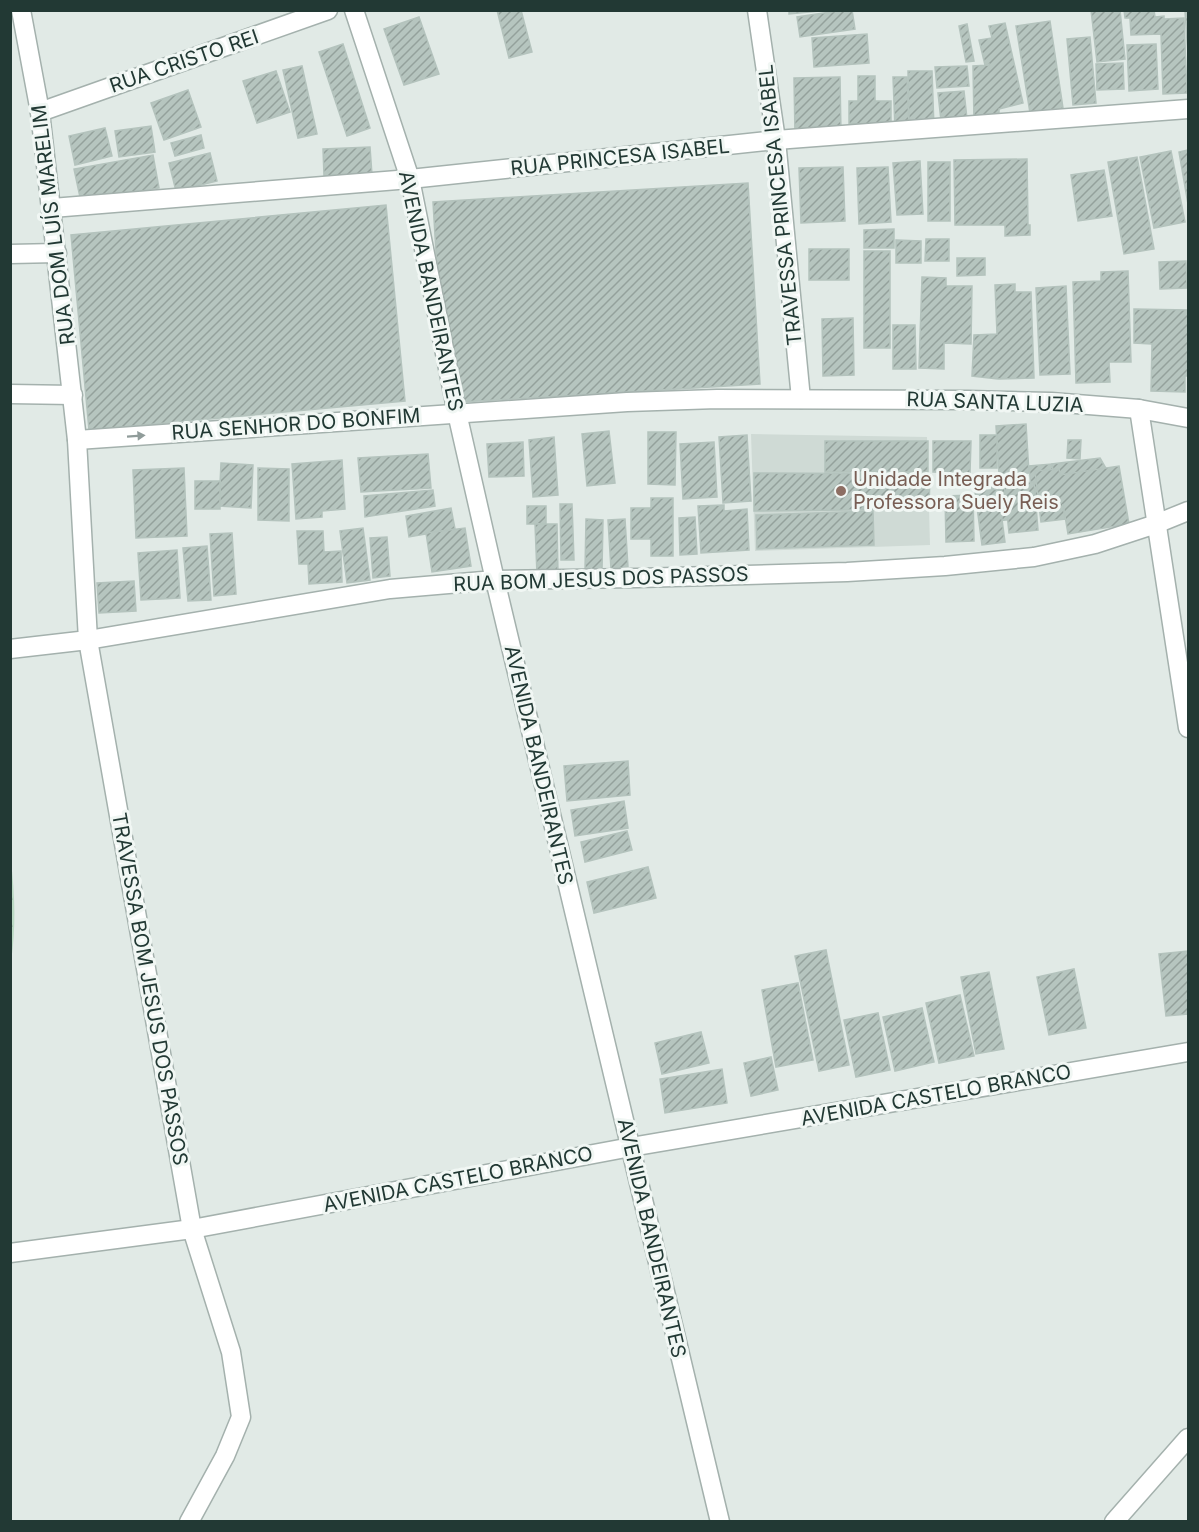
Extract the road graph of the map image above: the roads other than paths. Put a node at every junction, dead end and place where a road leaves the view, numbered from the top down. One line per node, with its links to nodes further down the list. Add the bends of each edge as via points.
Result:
1 (21, 10): 6 (street, RUA DOM LUÍS MARELIM)
2 (328, 10): 6 (street, RUA CRISTO REI)
3 (354, 10): 8 (street, AVENIDA BANDEIRANTES)
4 (757, 10): 7 (street, TRAVESSA PRINCESA ISABEL)
5 (1188, 109): 7 (street, RUA PRINCESA ISABEL)
6 (40, 112): 9 (street, RUA DOM LUÍS MARELIM)
7 (776, 140): 8 (street, RUA PRINCESA ISABEL); 14 (street, TRAVESSA PRINCESA ISABEL)
8 (410, 179): 9 (street, RUA PRINCESA ISABEL); 16 (street, AVENIDA BANDEIRANTES)
9 (52, 208): 10 (street, RUA DOM LUÍS MARELIM)
10 (57, 253): 11 (street); 13 (street, RUA DOM LUÍS MARELIM)
11 (10, 254)
12 (10, 394): 13 (street)
13 (73, 395): 18 (street, RUA DOM LUÍS MARELIM)
14 (801, 399): 15 (street, RUA SANTA LUZIA, via 1039,402); 16 (street, RUA SENHOR DO BONFIM, via 627,402)
15 (1139, 409): 17 (street, RUA SANTA LUZIA); 20 (street)
16 (457, 413): 18 (street, RUA SENHOR DO BONFIM, one-way to 16); 21 (street, AVENIDA BANDEIRANTES)
17 (1188, 418)
18 (77, 440): 22 (street, TRAVESSA BOM JESUS DOS PASSOS)
19 (1188, 511): 20 (street, RUA BOM JESUS DOS PASSOS)
20 (1156, 524): 21 (street, RUA BOM JESUS DOS PASSOS, via 1095,544 1034,557 945,566); 24 (street)
21 (495, 580): 22 (street, RUA BOM JESUS DOS PASSOS, via 390,589); 26 (street, AVENIDA BANDEIRANTES)
22 (88, 640): 23 (street, RUA BOM JESUS DOS PASSOS); 27 (street, TRAVESSA BOM JESUS DOS PASSOS)
23 (10, 649)
24 (1188, 728)
25 (1188, 1052): 26 (street, AVENIDA CASTELO BRANCO)
26 (631, 1147): 27 (street, AVENIDA CASTELO BRANCO); 31 (street, AVENIDA BANDEIRANTES)
27 (192, 1229): 28 (street, AVENIDA CASTELO BRANCO); 30 (street, TRAVESSA BOM JESUS DOS PASSOS, via 231,1352 241,1418)
28 (10, 1253)
29 (1188, 1438): 32 (street)
30 (189, 1521)
31 (720, 1521)
32 (1114, 1521)

